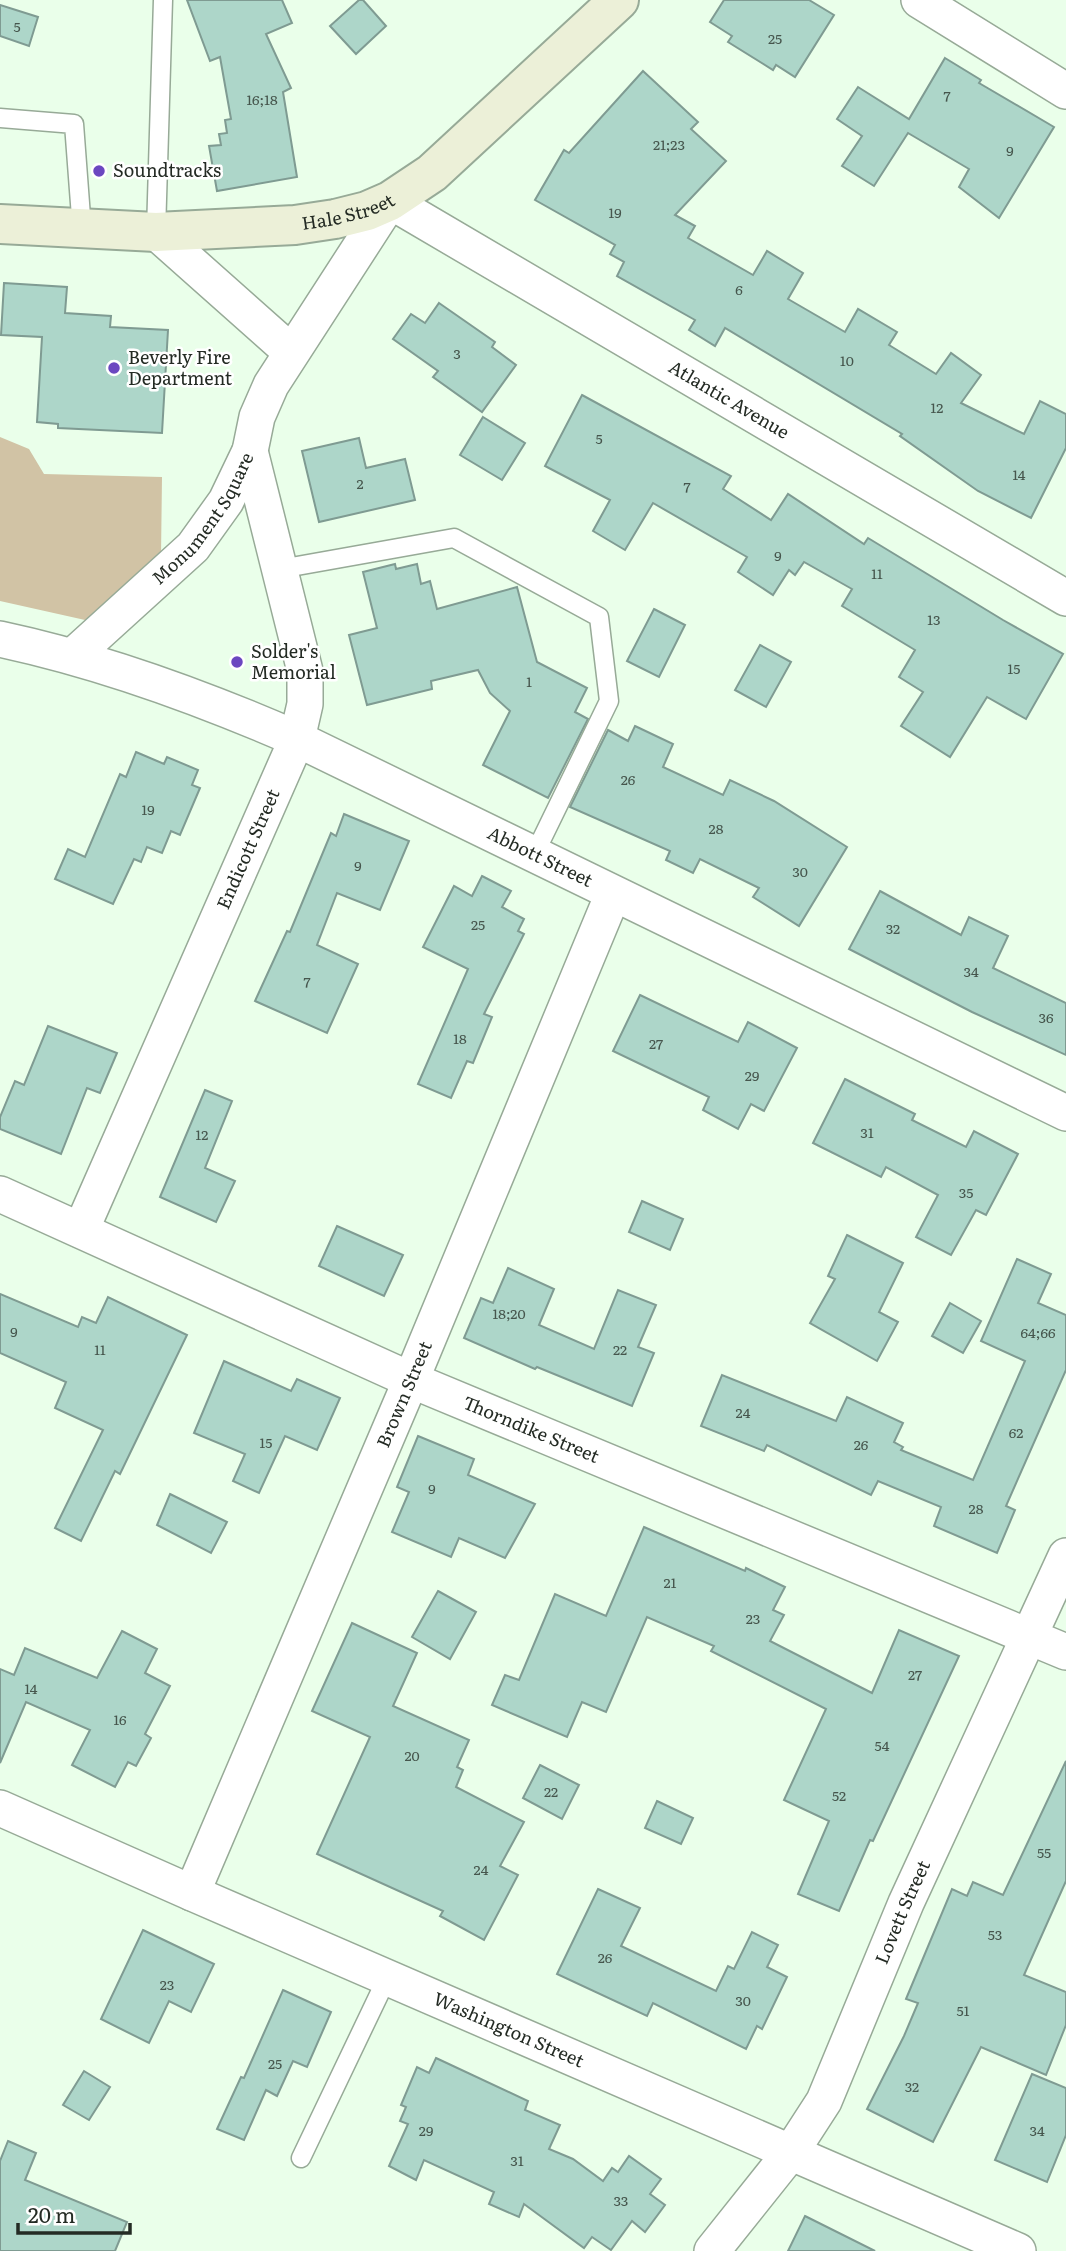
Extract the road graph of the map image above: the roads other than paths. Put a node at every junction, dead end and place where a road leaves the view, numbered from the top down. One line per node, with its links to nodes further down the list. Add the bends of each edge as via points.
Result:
1 (163, 0): 9 (lane)
2 (619, 0): 6 (street, Hale Street, via 432,173)
3 (919, 0): 4 (street)
4 (1066, 91)
5 (0, 118): 8 (lane, via 74,124)
6 (390, 201): 9 (street, Hale Street, via 367,211 296,225); 10 (street, Monument Square); 13 (street, Atlantic Avenue)
7 (0, 224): 8 (street, Hale Street)
8 (82, 230): 9 (street, Hale Street)
9 (156, 232): 10 (street)
10 (291, 352): 11 (street, Monument Square, via 257,417)
11 (250, 452): 12 (street, Endicott Street); 15 (street, Monument Square, via 226,501 193,547)
12 (280, 569): 16 (street, Endicott Street, via 305,671 305,704); 17 (lane, via 454,538 599,617 609,701)
13 (1066, 598)
14 (0, 639): 15 (street, Abbott Street)
15 (73, 656): 16 (street, Abbott Street, via 180,690)
16 (297, 739): 17 (street, Abbott Street); 21 (street, Endicott Street)
17 (534, 855): 18 (street, Abbott Street)
18 (613, 894): 19 (street, Abbott Street); 22 (street, Brown Street)
19 (1066, 1113)
20 (0, 1194): 21 (street, Thorndike Street)
21 (81, 1230): 22 (street, Thorndike Street)
22 (411, 1380): 24 (street, Thorndike Street); 27 (street, Brown Street)
23 (1066, 1556): 24 (street, Lovett Street)
24 (1028, 1635): 25 (street, Thorndike Street); 29 (street, Lovett Street, via 906,1903 824,2101)
25 (1066, 1652)
26 (0, 1808): 27 (street, Washington Street)
27 (192, 1894): 28 (street, Washington Street)
28 (387, 1978): 29 (street, Washington Street); 30 (lane)
29 (791, 2152): 31 (street, Lovett Street); 32 (street, Washington Street)
30 (302, 2158)
31 (712, 2251)
32 (1018, 2251)

